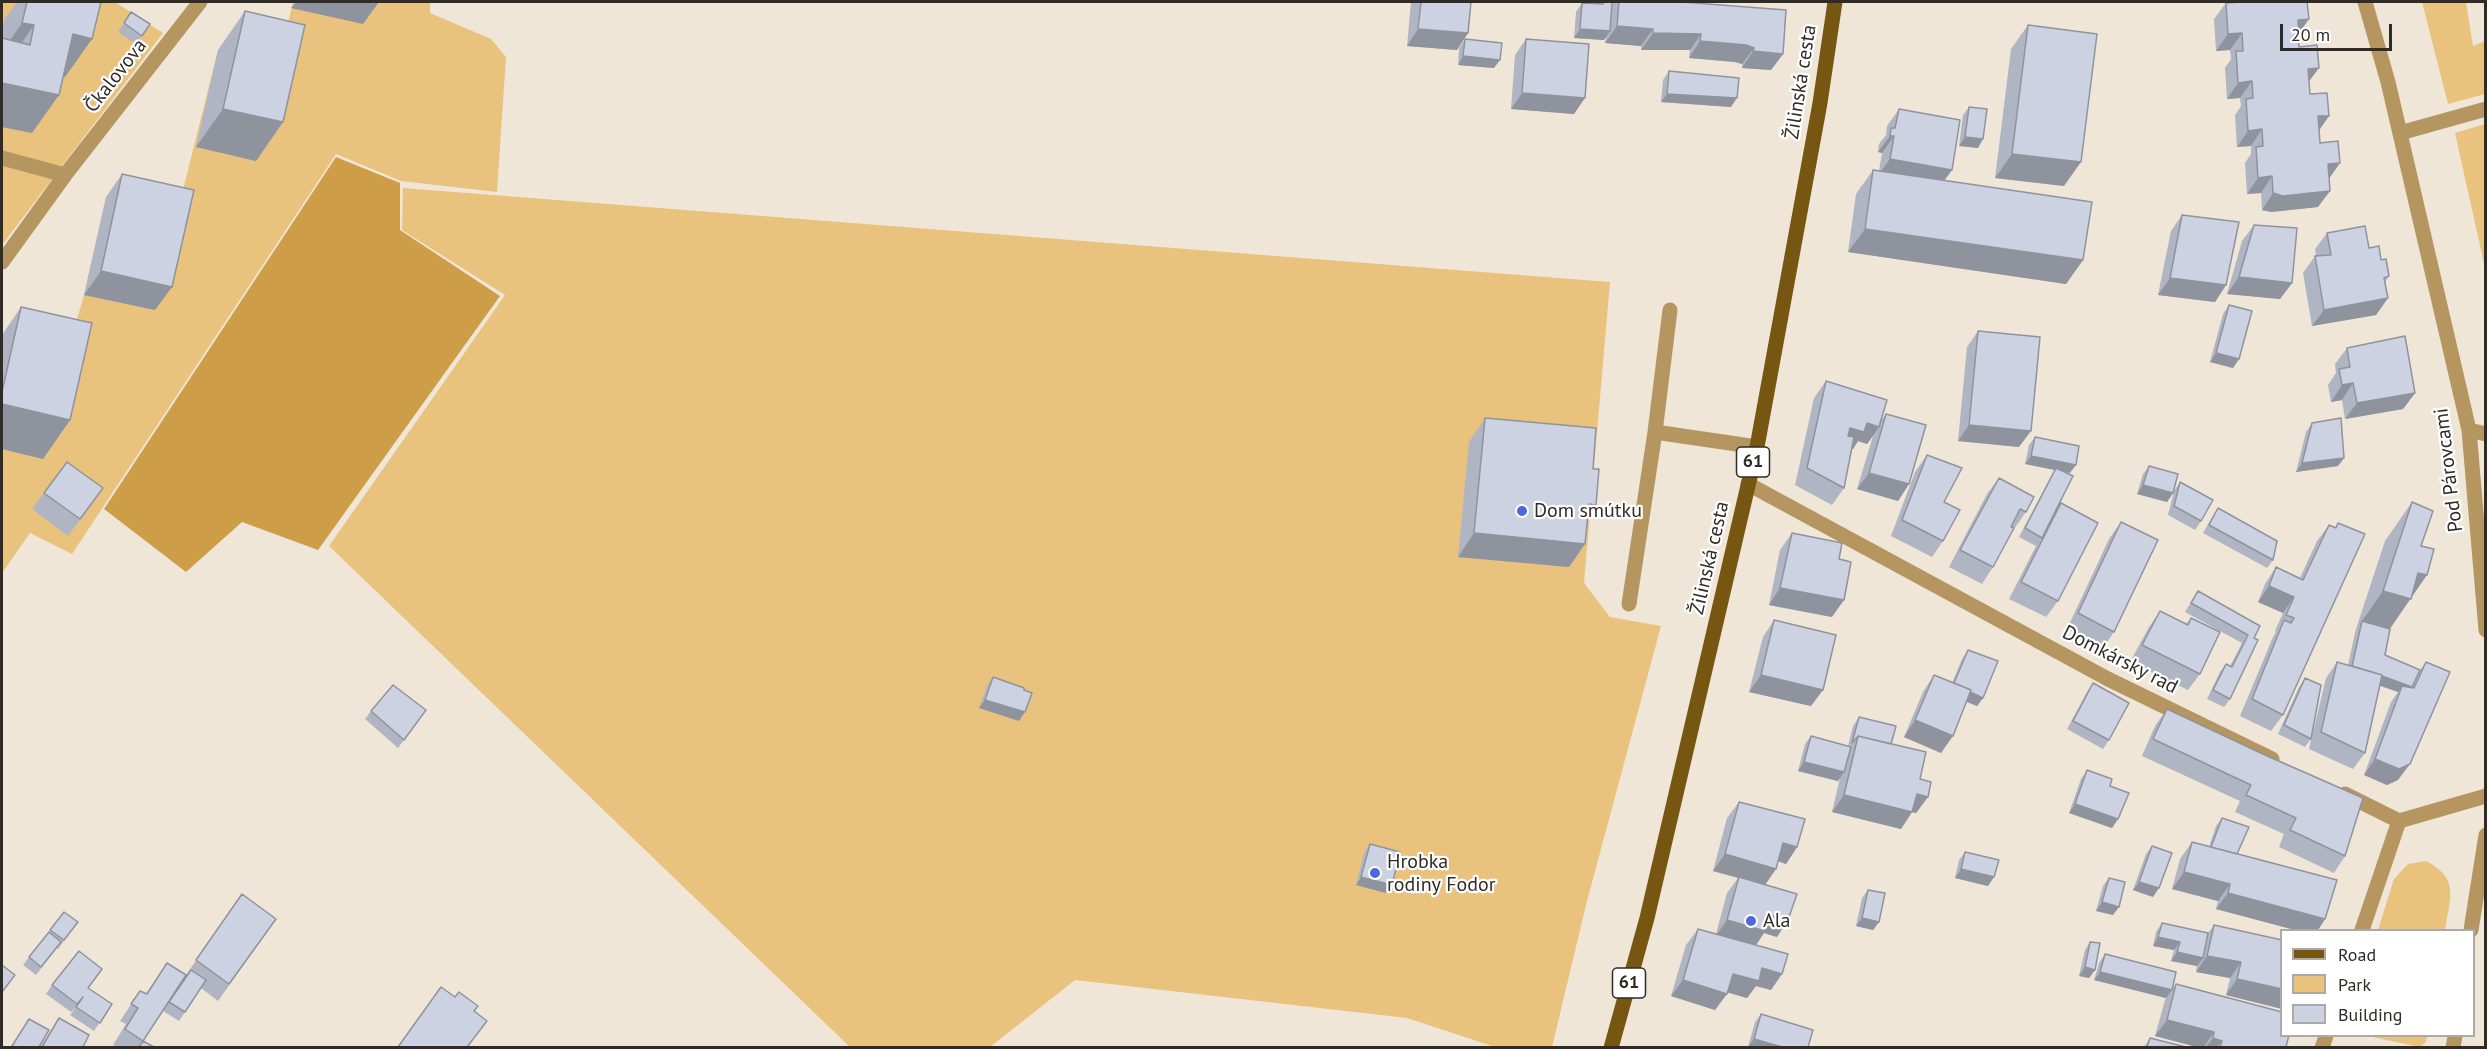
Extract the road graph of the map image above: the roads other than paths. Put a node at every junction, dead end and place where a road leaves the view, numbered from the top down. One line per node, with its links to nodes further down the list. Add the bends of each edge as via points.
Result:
1 (200, 2): 7 (street, Čkalovova)
2 (1836, 2): 13 (main road, Žilinská cesta / 61)
3 (2366, 2): 5 (street, Pod Párovcami)
4 (2486, 109): 5 (street)
5 (2400, 133): 10 (street, Pod Párovcami)
6 (2, 158): 7 (street)
7 (65, 175): 8 (street, Čkalovova)
8 (2, 262)
9 (1670, 310): 11 (street)
10 (2469, 430): 12 (street); 16 (street, Pod Párovcami)
11 (1655, 432): 13 (street); 15 (street)
12 (2486, 434)
13 (1757, 447): 14 (main road, Žilinská cesta / 61)
14 (1748, 484): 17 (street, Domkársky rad, via 2108,679); 24 (main road, Žilinská cesta / 61, via 1647,918)
15 (1629, 604)
16 (2486, 630)
17 (2280, 763)
18 (2334, 789): 20 (street)
19 (2486, 796): 20 (street)
20 (2399, 821): 22 (street)
21 (2486, 835): 23 (street)
22 (2362, 929)
23 (2471, 929)
24 (1611, 1047)

